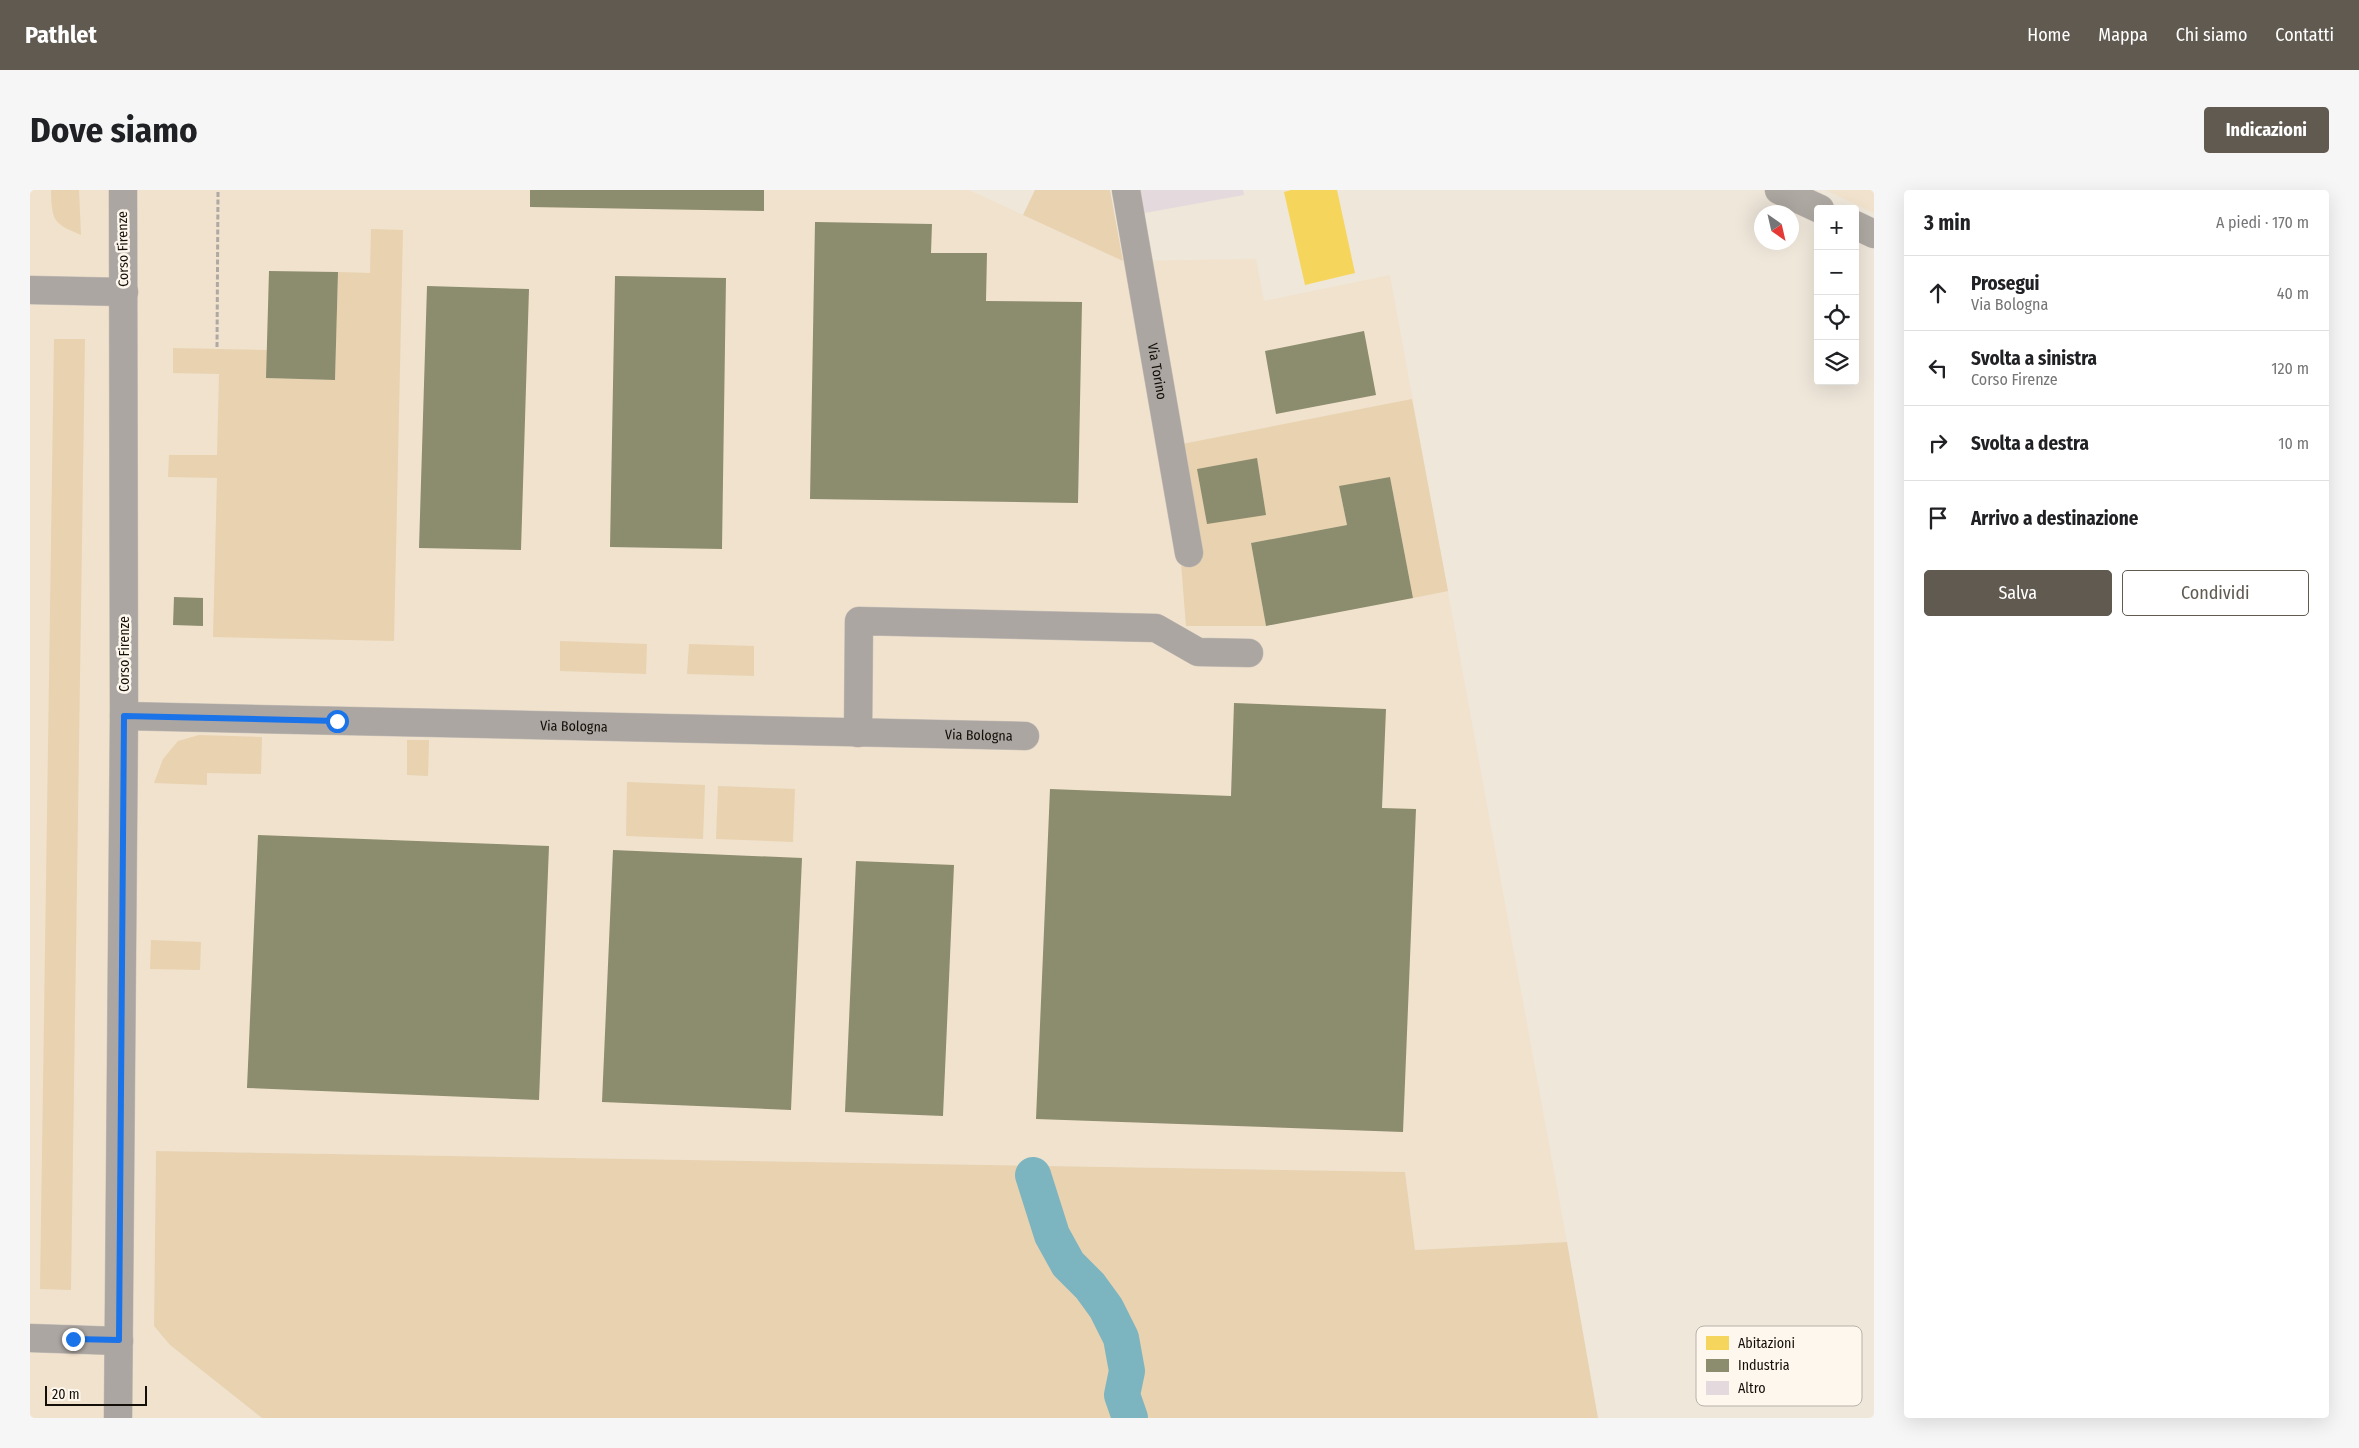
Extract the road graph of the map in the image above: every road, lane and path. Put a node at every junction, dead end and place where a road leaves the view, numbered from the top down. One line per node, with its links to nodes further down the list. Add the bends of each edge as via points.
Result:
1 (122, 190): 9 (street, Corso Firenze)
2 (218, 190): 10 (path)
3 (1126, 190): 11 (street, Via Torino)
4 (1779, 190): 5 (main road)
5 (1814, 206)
6 (1859, 227): 7 (main road)
7 (1874, 234)
8 (30, 290): 9 (street)
9 (124, 292): 13 (street, Corso Firenze)
10 (217, 347)
11 (1189, 553)
12 (1249, 653): 14 (street, via 1198,652 1156,628 859,621)
13 (124, 716): 14 (street, Via Bologna); 17 (street, Corso Firenze)
14 (858, 732): 15 (street, Via Bologna)
15 (1025, 736)
16 (30, 1338): 17 (street)
17 (119, 1340): 18 (street, Corso Firenze)
18 (118, 1418)

